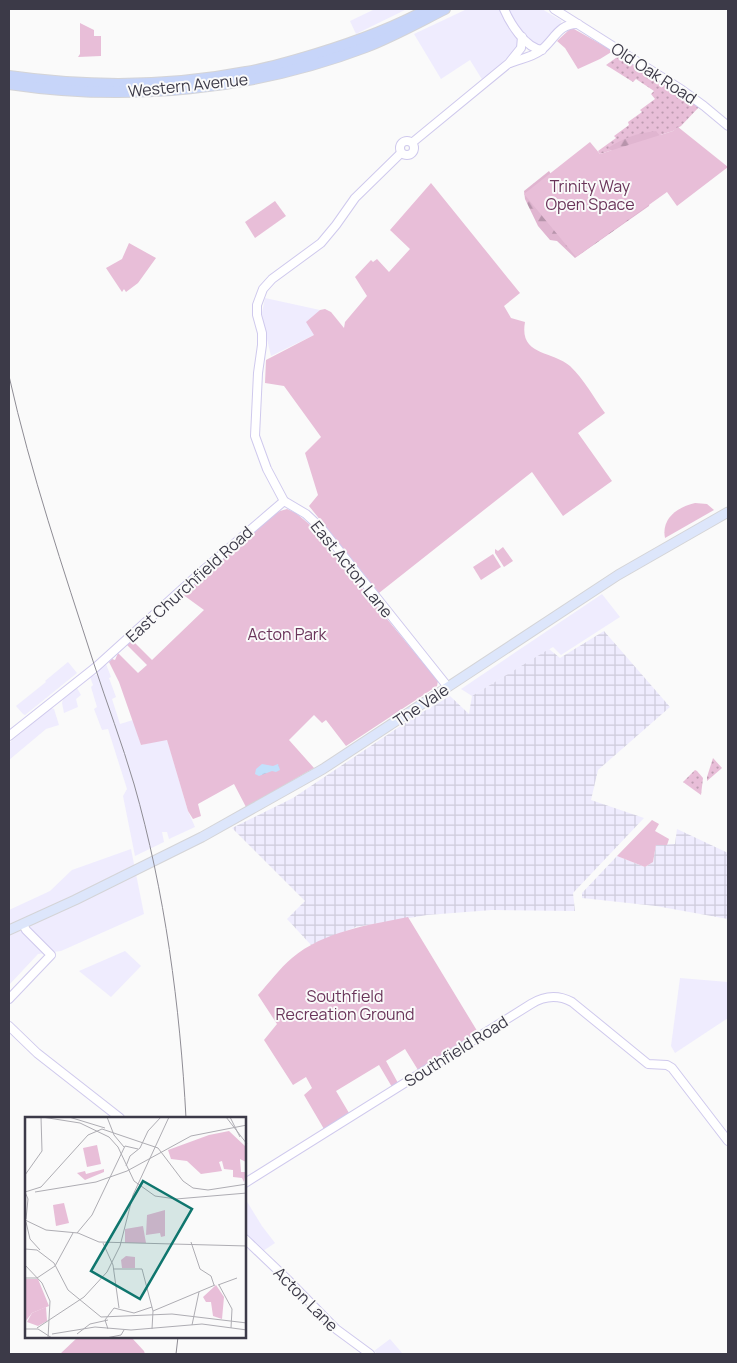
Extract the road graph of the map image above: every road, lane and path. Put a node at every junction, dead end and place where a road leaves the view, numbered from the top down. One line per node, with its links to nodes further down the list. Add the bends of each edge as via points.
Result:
1 (428, 9): 10 (highway, Western Avenue, via 401,24 349,44 232,75 131,84)
2 (445, 9): 11 (highway, Western Avenue, via 368,46 299,68 231,84 156,92 92,92)
3 (504, 9): 7 (street)
4 (556, 10): 5 (street, Old Oak Road); 6 (street, Old Oak Road, via 564,21)
5 (578, 24): 6 (street, via 569,24); 12 (street, Old Oak Road, via 682,90)
6 (561, 29): 8 (street)
7 (522, 36): 8 (street, via 534,49); 9 (street, East Acton Lane, via 521,48)
8 (542, 50): 9 (street, East Acton Lane)
9 (509, 63): 13 (street, East Acton Lane, via 412,142 403,142 400,146 402,152 355,198 321,243 272,279 259,296 257,315 262,345 254,432 267,469)
10 (9, 76)
11 (9, 84)
12 (728, 126)
13 (284, 500): 15 (street, East Acton Lane, via 322,529); 16 (street, East Churchfield Road, via 94,669)
14 (728, 512): 15 (main road, The Vale, via 618,575)
15 (448, 687): 17 (main road, The Vale, via 290,789 208,834)
16 (9, 736)
17 (23, 924): 18 (main road, The Vale); 19 (street, via 51,955)
18 (9, 930)
19 (9, 999)
20 (9, 1026): 21 (street, via 37,1053)
21 (119, 1117)
22 (728, 1141): 23 (street, Southfield Road, via 667,1065 648,1064 572,1002 560,997 543,998)
23 (246, 1182)
24 (246, 1240): 25 (street, Acton Lane, via 336,1329)
25 (370, 1354)

